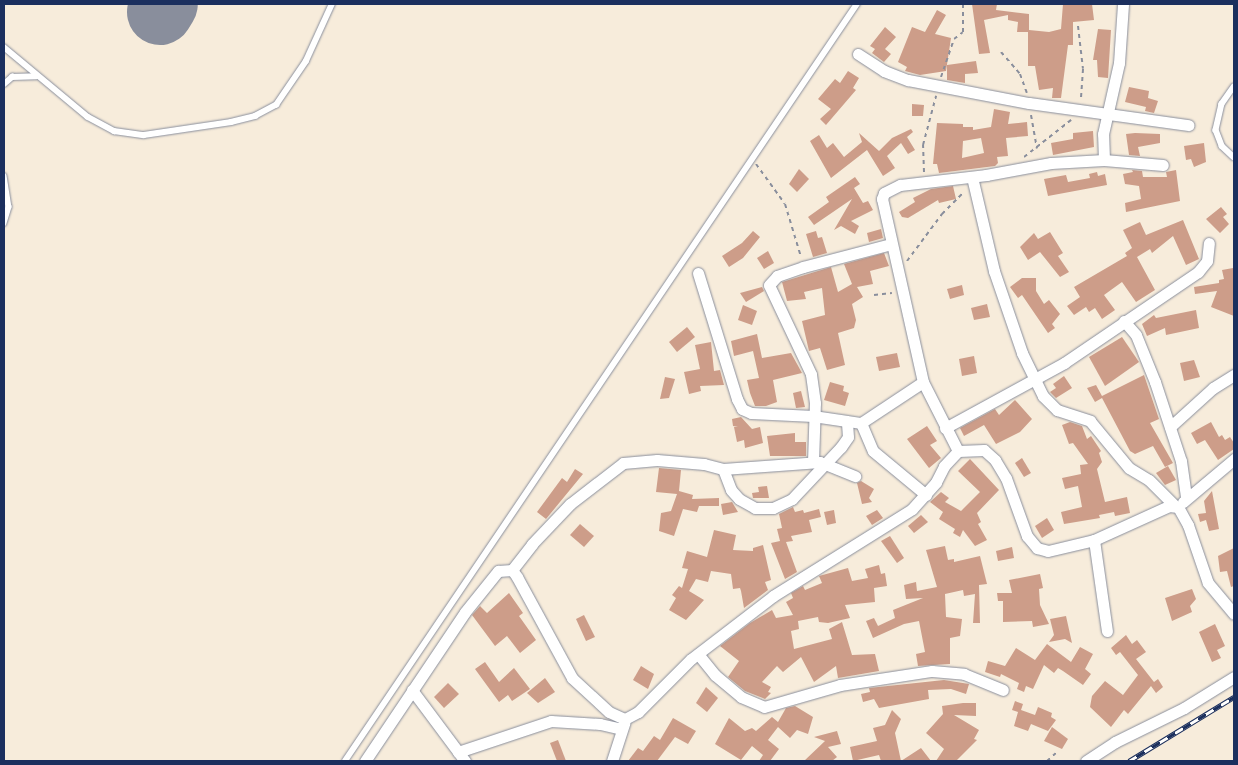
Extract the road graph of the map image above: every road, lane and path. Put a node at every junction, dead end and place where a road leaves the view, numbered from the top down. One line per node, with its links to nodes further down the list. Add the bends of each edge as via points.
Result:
1 (332, 4): 7 (lane, via 292,86 276,105 255,116 144,135 114,131 88,117)
2 (857, 4): 15 (lane)
3 (1123, 4): 11 (street, via 1119,63)
4 (1078, 26): 10 (path, via 1083,69)
5 (4, 47): 7 (lane)
6 (858, 54): 10 (street, via 884,71 908,80)
7 (36, 76): 8 (lane, via 12,76)
8 (4, 84)
9 (1234, 87): 14 (lane, via 1222,104 1216,130 1222,146)
10 (1079, 110): 11 (street); 13 (path, via 1058,133)
11 (1106, 114): 12 (street); 16 (street)
12 (1188, 125)
13 (1023, 158)
14 (1234, 158)
15 (752, 159): 23 (path, via 785,204); 57 (lane)
16 (1104, 160): 17 (street); 19 (street, via 1050,163)
17 (1163, 164)
18 (4, 176): 20 (lane, via 10,207)
19 (973, 180): 22 (street, via 891,187 882,199); 25 (path, via 942,214); 30 (street, via 994,271)
20 (4, 222)
21 (1209, 243): 28 (street, via 1207,261 1198,272)
22 (891, 244): 23 (street); 25 (street)
23 (803, 267): 32 (street, via 777,276 769,289 811,374)
24 (698, 273): 32 (street, via 742,409 765,416)
25 (898, 273): 26 (street)
26 (902, 293): 27 (path); 31 (street)
27 (874, 295)
28 (1124, 321): 30 (street, via 1064,363); 35 (street, via 1136,335)
29 (1234, 375): 35 (street, via 1213,388)
30 (1033, 379): 36 (street); 45 (street, via 1049,405 1090,421 1129,468 1149,480)
31 (923, 382): 34 (street); 36 (street)
32 (814, 416): 33 (street); 39 (street)
33 (846, 422): 34 (street); 40 (street, via 848,437)
34 (861, 423): 43 (street, via 873,451)
35 (1170, 427): 44 (street, via 1181,461)
36 (945, 428): 37 (street)
37 (958, 451): 43 (street); 46 (street, via 984,450 995,460 1006,478 1027,536 1037,548 1060,549)
38 (1234, 459): 44 (street)
39 (813, 462): 40 (street); 41 (street)
40 (826, 462): 41 (street, via 792,499 764,508 739,500 731,490); 42 (street)
41 (723, 469): 47 (street, via 657,460 624,463 570,504)
42 (855, 476)
43 (926, 495): 50 (street, via 898,519 774,596)
44 (1186, 498): 45 (street)
45 (1176, 506): 46 (street); 48 (street, via 1188,525 1208,583)
46 (1094, 540): 49 (street)
47 (512, 570): 52 (street, via 492,575); 54 (street, via 572,678)
48 (1234, 614)
49 (1107, 631)
50 (698, 654): 53 (street, via 715,675 741,697 764,708 840,686 932,670 964,674); 54 (street)
51 (1234, 677): 63 (street)
52 (412, 690): 56 (street); 58 (street)
53 (1003, 690)
54 (623, 724): 56 (street, via 551,721); 59 (street)
55 (1058, 751): 62 (path)
56 (462, 756)
57 (346, 761)
58 (365, 761)
59 (612, 761)
60 (966, 761): 61 (path)
61 (972, 761)
62 (1047, 761)
63 (1086, 761)

